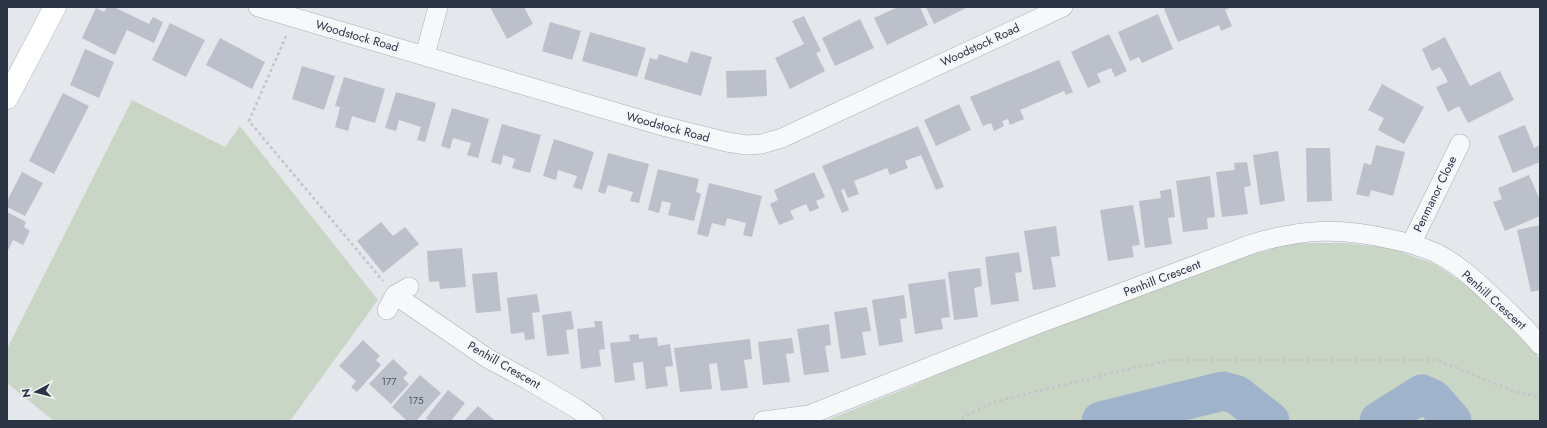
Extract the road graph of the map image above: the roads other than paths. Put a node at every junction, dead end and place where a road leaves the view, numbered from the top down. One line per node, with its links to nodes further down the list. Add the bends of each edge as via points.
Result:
1 (55, 7): 6 (street)
2 (258, 7): 5 (street, Woodstock Road)
3 (438, 7): 5 (street)
4 (1063, 7): 5 (street, Woodstock Road, via 782,138 762,144 727,142 660,126)
5 (425, 55)
6 (13, 71): 7 (street)
7 (7, 98)
8 (1460, 144): 9 (street, Penmanor Close)
9 (1411, 244): 11 (street, Penhill Crescent, via 1436,253 1468,274 1526,327); 13 (street, Penhill Crescent, via 1369,234 1328,230 1280,235 1030,327 809,415)
10 (397, 297): 12 (street, Penhill Crescent, via 487,358)
11 (1540, 345)
12 (594, 421)
13 (763, 421)

